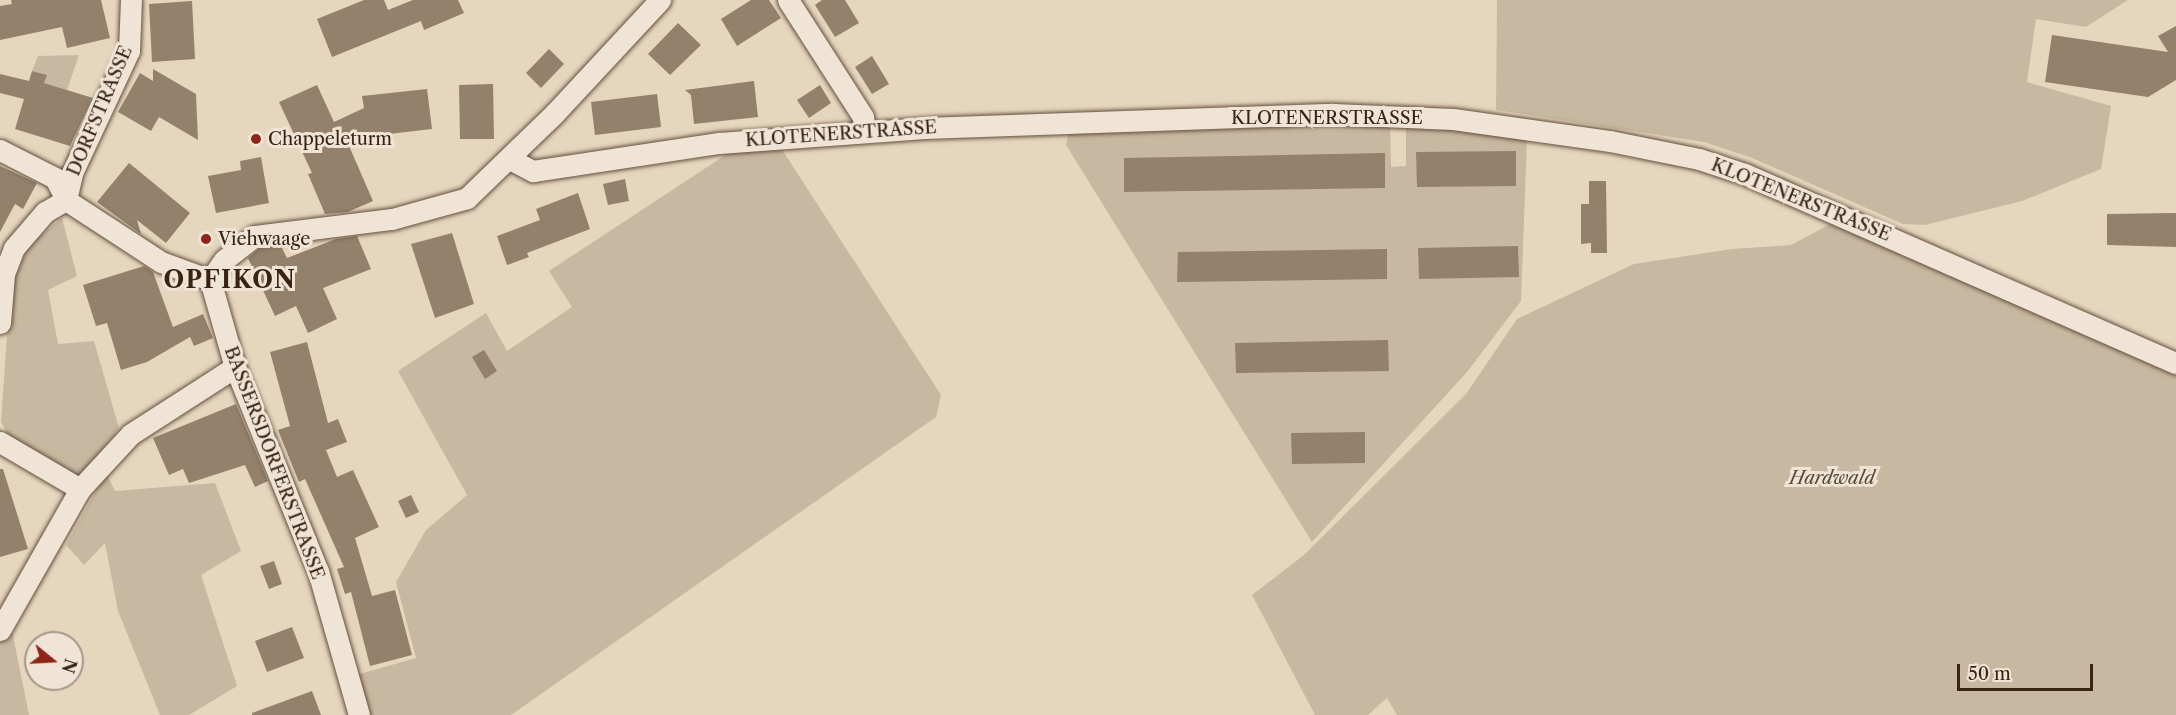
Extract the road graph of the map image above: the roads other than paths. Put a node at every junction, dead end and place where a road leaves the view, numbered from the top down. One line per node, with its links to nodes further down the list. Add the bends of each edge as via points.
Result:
1 (131, 0): 7 (street, DORFSTRASSE, via 129,51 72,172)
2 (660, 0): 6 (street)
3 (788, 0): 4 (street, via 863,117)
4 (865, 130): 6 (street, KLOTENERSTRASSE, via 719,143 533,171); 10 (street, KLOTENERSTRASSE, via 1397,114 1610,141 1699,159 1745,174)
5 (0, 150): 7 (street, via 55,178)
6 (510, 159): 8 (street, via 480,189 454,204 349,226 268,232 242,242)
7 (66, 200): 8 (street, DORFSTRASSE, via 161,262); 9 (street, via 45,212 14,248 4,274)
8 (210, 280): 11 (street, BASSERSDORFERSTRASSE)
9 (0, 323)
10 (2176, 363)
11 (235, 367): 13 (street, via 130,434); 15 (street, BASSERSDORFERSTRASSE, via 305,535)
12 (0, 442): 13 (street)
13 (80, 489): 14 (street)
14 (0, 630)
15 (359, 715)

